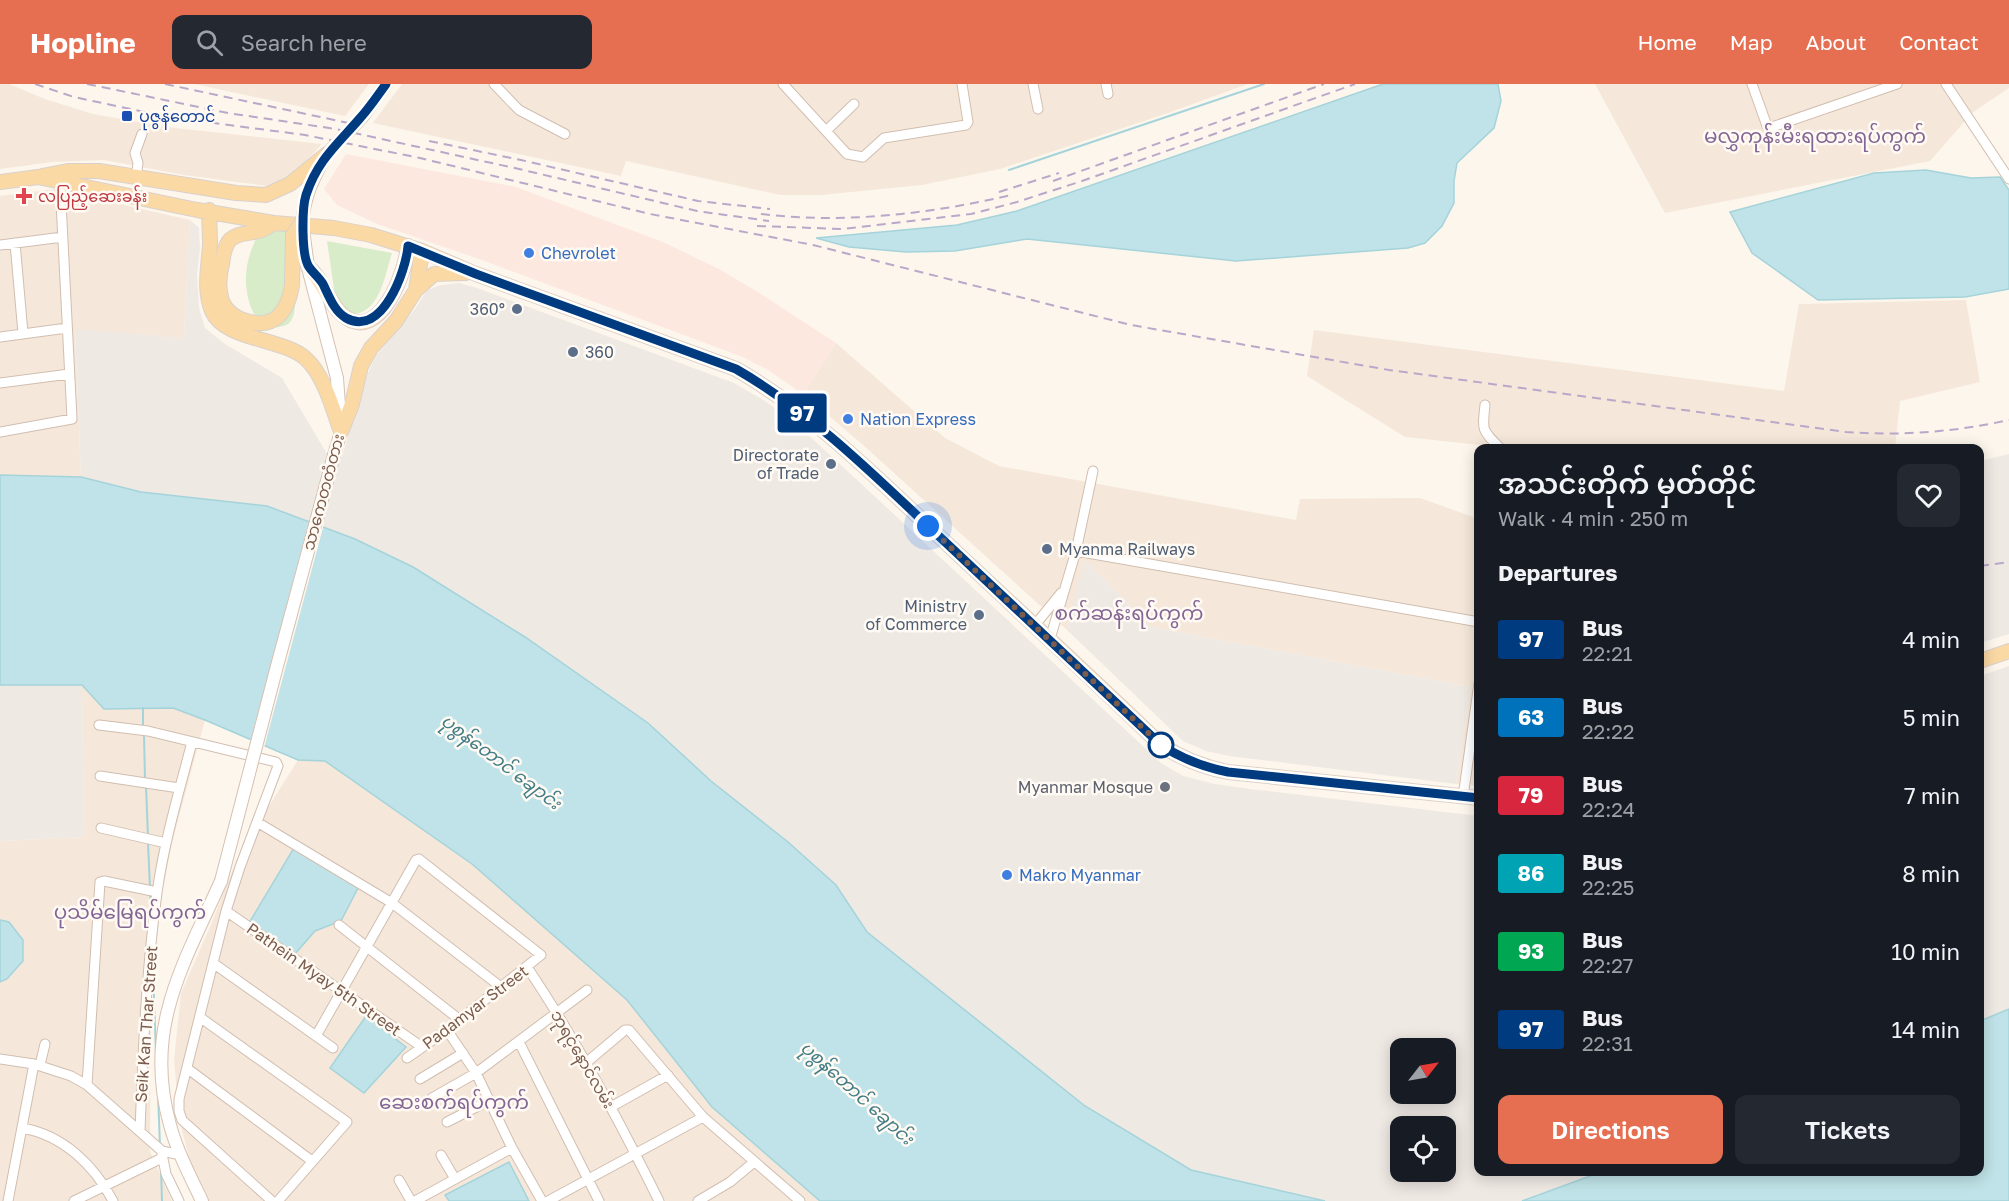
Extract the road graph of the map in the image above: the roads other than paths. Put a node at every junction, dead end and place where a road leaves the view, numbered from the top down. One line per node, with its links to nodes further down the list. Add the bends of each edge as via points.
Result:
1 (386, 84): 16 (main road, သာကေတတံတား, bridge, via 363,116)
2 (494, 84): 15 (street, via 519,110)
3 (783, 84): 13 (street)
4 (962, 84): 13 (street, via 966,125 884,138 859,158 847,154)
5 (1034, 84): 12 (street)
6 (1106, 84): 10 (street)
7 (1752, 84): 8 (street, via 1769,128)
8 (1897, 84)
9 (1946, 84): 19 (street)
10 (1108, 94)
11 (854, 104): 13 (street)
12 (1038, 109)
13 (826, 131)
14 (142, 134): 18 (street, via 135,153)
15 (565, 134)
16 (327, 154): 18 (main road, via 290,184 266,195); 23 (main road, သာကေတတံတား, via 312,180)
17 (38, 177): 18 (main road, via 68,171 99,171); 20 (main road); 21 (main road)
18 (136, 178)
19 (2009, 179)
20 (0, 182)
21 (60, 182): 22 (main road); 25 (street)
22 (209, 210): 24 (main road); 40 (main road, via 207,294 213,314 230,328 290,348 304,357 321,380)
23 (302, 222): 24 (main road, bridge, via 293,235 292,285 285,308 263,325 240,320 221,298 223,254 230,240 241,233 260,231); 30 (main road, သာကေတတံတား, bridge)
24 (274, 223): 28 (main road, via 334,228)
25 (63, 237): 26 (street); 33 (street)
26 (15, 243): 27 (street); 34 (street)
27 (0, 245)
28 (408, 246): 29 (main road); 30 (main road, via 388,303 362,322 341,313)
29 (422, 251): 31 (main road); 32 (main road)
30 (308, 267): 40 (main road, သာကေတတံတား, via 337,378)
31 (476, 274): 32 (main road, via 434,274); 46 (main road, via 736,369 765,386 852,454)
32 (416, 290): 40 (main road, via 361,366)
33 (67, 328): 34 (street); 36 (street)
34 (23, 333): 35 (street)
35 (0, 337)
36 (69, 374): 37 (street); 39 (street, via 72,418)
37 (0, 383)
38 (1485, 405): 41 (street, via 1482,425)
39 (0, 432)
40 (341, 432): 95 (main road, သာကေတတံတား, bridge, via 221,881 170,996 163,1024 160,1061)
41 (1496, 444)
42 (1093, 471): 43 (street)
43 (1076, 551): 44 (street); 45 (street)
44 (1065, 589): 46 (street); 47 (street)
45 (1474, 621)
46 (1035, 625): 47 (main road)
47 (1050, 639): 55 (main road, via 1161,745 1203,766)
48 (2009, 651): 49 (main road)
49 (1984, 660)
50 (99, 725): 52 (street)
51 (1474, 727): 55 (street)
52 (192, 742): 54 (street, Seik Kan Thar Street); 57 (street, via 277,764)
53 (100, 776): 54 (street)
54 (179, 788): 59 (street, Seik Kan Thar Street)
55 (1463, 797): 56 (main road)
56 (1474, 798)
57 (257, 822): 61 (street); 62 (street)
58 (101, 828): 59 (street)
59 (166, 843): 60 (street, Seik Kan Thar Street)
60 (157, 892): 88 (street, via 100,882); 97 (street, Seik Kan Thar Street, via 146,988)
61 (393, 903): 64 (street); 66 (street, Padamyar Street, via 418,859 541,955); 67 (street)
62 (226, 911): 65 (street); 68 (street, Pathein Myay 5th Street)
63 (339, 925): 64 (street)
64 (367, 945): 68 (street); 72 (street)
65 (213, 963): 71 (street); 74 (street)
66 (527, 967): 67 (street, Padamyar Street); 70 (street, ဘုရင့်နောင်လမ်း)
67 (501, 987): 72 (street, Padamyar Street)
68 (341, 990): 74 (street); 77 (street, Pathein Myay 5th Street)
69 (587, 990): 70 (street)
70 (558, 1013): 75 (street); 82 (street, ဘုရင့်နောင်လမ်း)
71 (201, 1018): 84 (street); 103 (street, via 346,1122)
72 (460, 1020): 73 (street, Padamyar Street)
73 (447, 1030): 77 (street, Padamyar Street); 79 (street)
74 (315, 1036): 78 (street)
75 (519, 1042): 85 (street); 106 (street)
76 (45, 1044): 83 (street)
77 (422, 1047): 80 (street, Padamyar Street)
78 (333, 1048)
79 (463, 1053): 85 (street); 87 (street)
80 (407, 1058)
81 (0, 1059): 83 (street)
82 (587, 1062): 86 (street, via 627,1030); 91 (street, ဘုရင့်နောင်လမ်း)
83 (37, 1065): 88 (street, via 63,1072); 96 (street)
84 (188, 1069): 92 (street, via 179,1099); 103 (street)
85 (476, 1073): 89 (street); 90 (street)
86 (668, 1075): 91 (street); 93 (street)
87 (420, 1079)
88 (87, 1085): 97 (street)
89 (432, 1098)
90 (490, 1100): 94 (street); 98 (street)
91 (611, 1107): 100 (street, ဘုရင့်နောင်လမ်း)
92 (180, 1116): 95 (street); 114 (street)
93 (703, 1117): 100 (street); 104 (street)
94 (447, 1122)
95 (170, 1126): 101 (main road, သာကေတတံတား)
96 (22, 1128): 108 (street, via 40,1131 75,1151); 109 (street)
97 (140, 1131): 99 (street)
98 (512, 1148): 105 (street); 117 (street)
99 (162, 1154): 101 (street); 108 (street); 112 (street, via 165,1174)
100 (636, 1154): 106 (street); 120 (street, ဘုရင့်နောင်လမ်း)
101 (181, 1155): 113 (main road, သာကေတတံတား)
102 (441, 1155): 105 (street)
103 (312, 1161): 115 (street)
104 (754, 1162): 121 (street); 122 (street)
105 (455, 1179): 116 (street)
106 (588, 1179): 118 (street); 119 (street)
107 (399, 1180): 116 (street)
108 (105, 1186): 110 (street); 111 (street)
109 (8, 1201)
110 (74, 1201)
111 (113, 1201)
112 (179, 1201)
113 (202, 1201)
114 (272, 1201)
115 (278, 1201)
116 (413, 1201)
117 (542, 1201)
118 (548, 1201)
119 (599, 1201)
120 (659, 1201)
121 (698, 1201)
122 (800, 1201)

